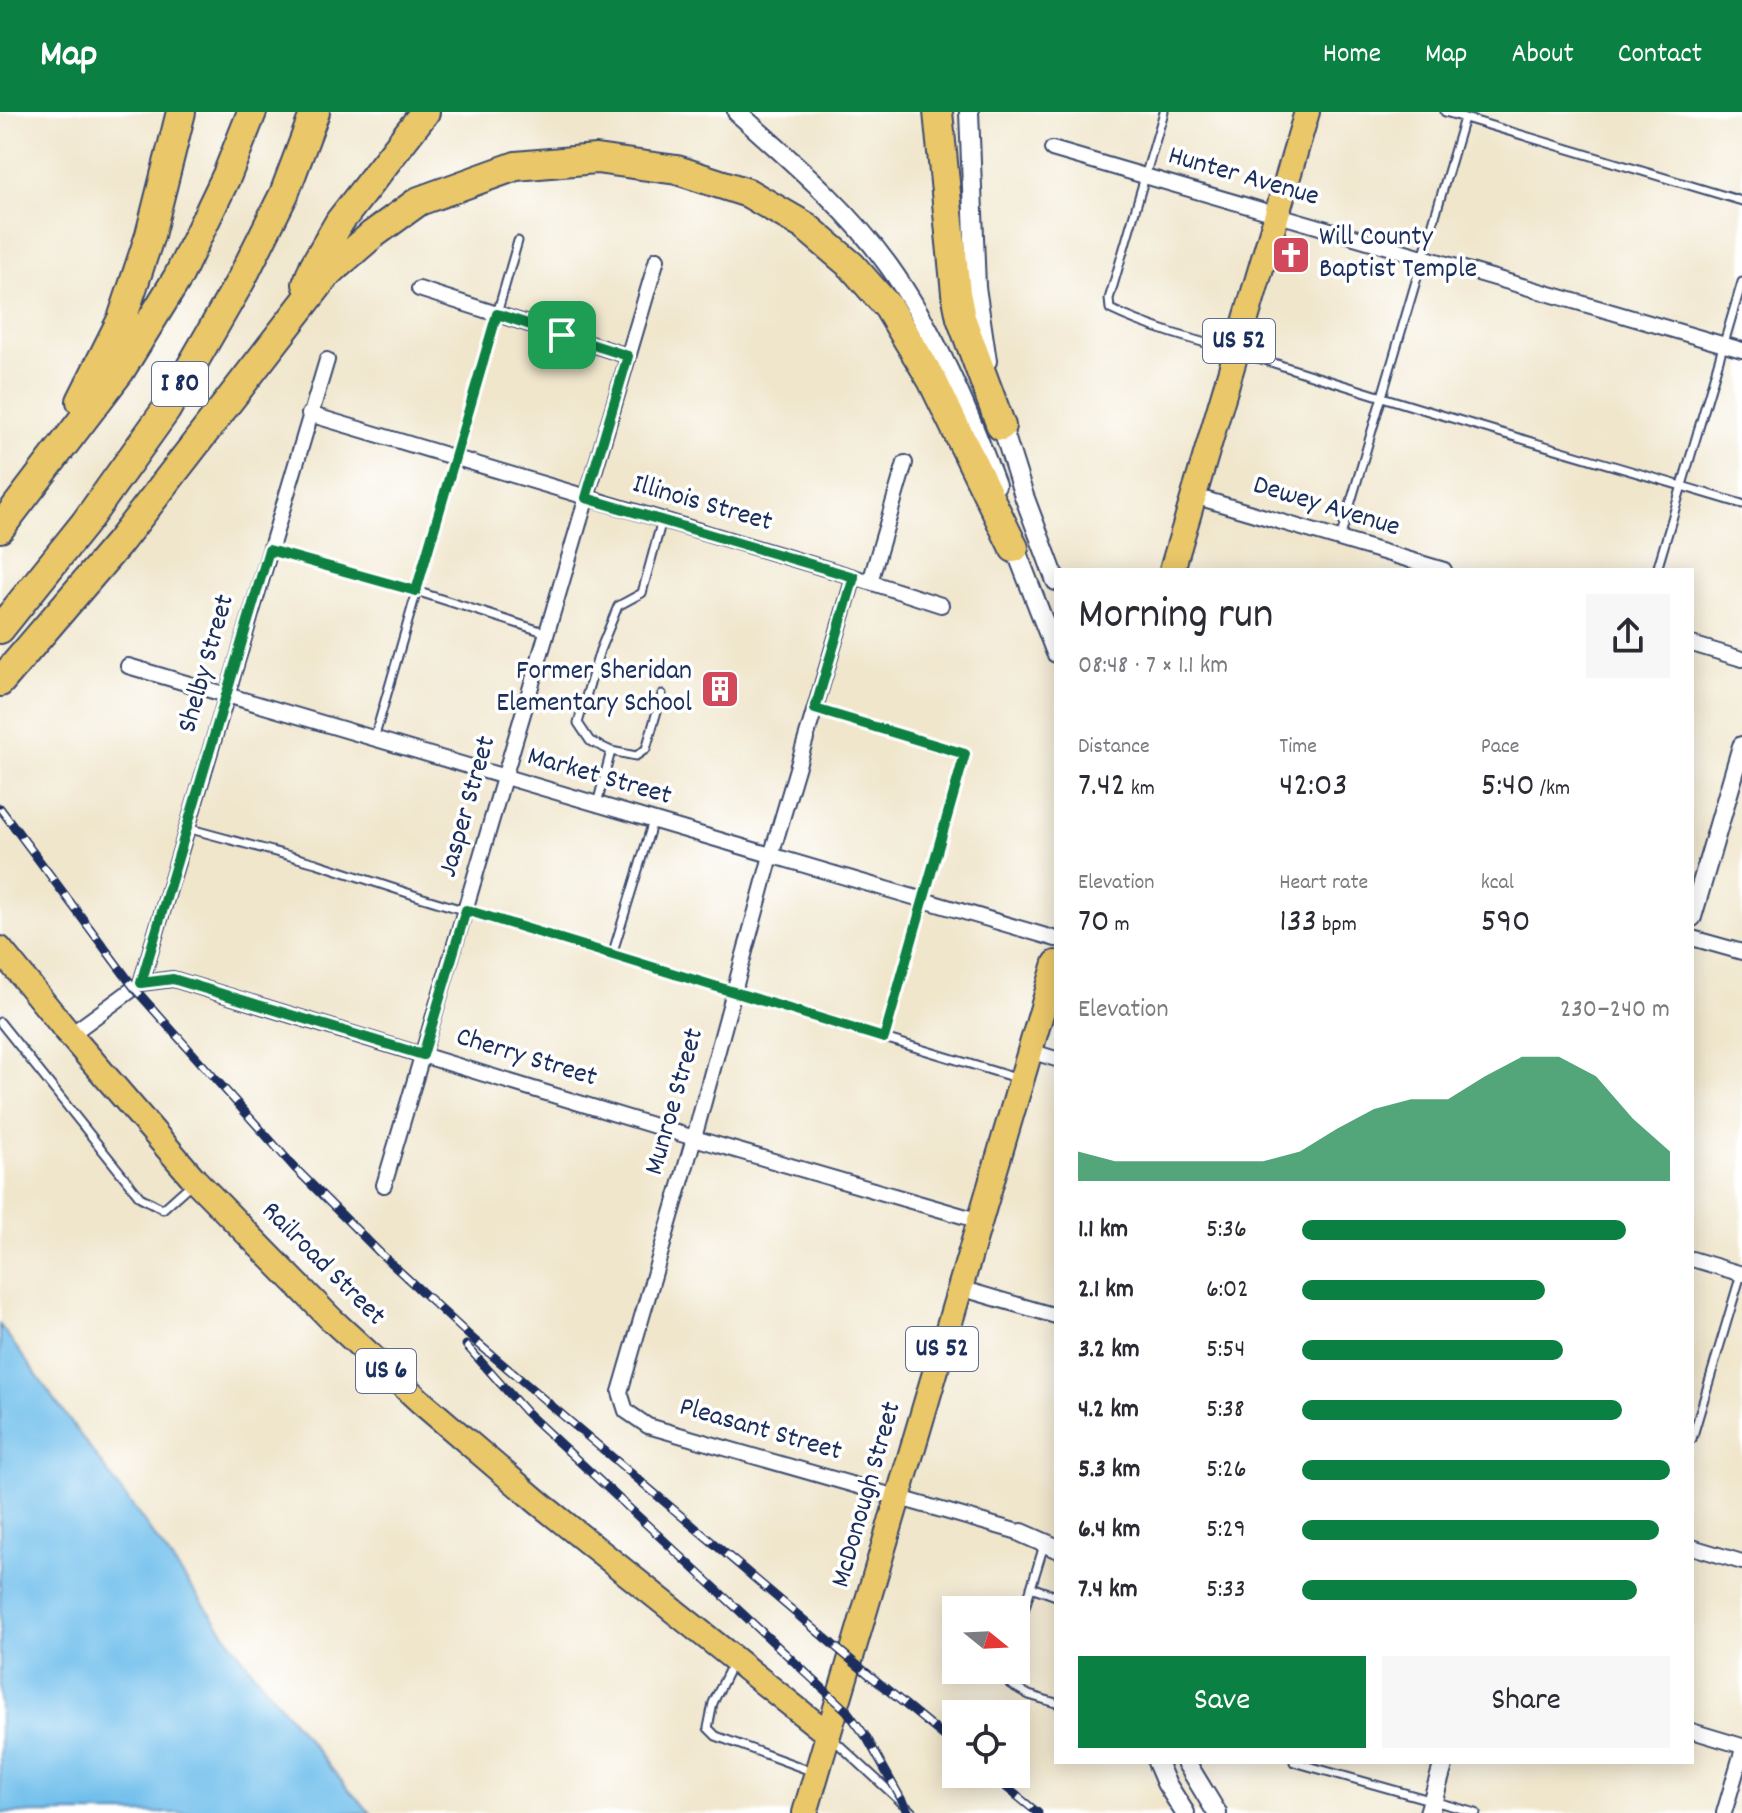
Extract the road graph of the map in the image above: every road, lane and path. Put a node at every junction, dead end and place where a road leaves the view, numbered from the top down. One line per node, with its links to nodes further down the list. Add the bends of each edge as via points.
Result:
1 (167, 112): 17 (highway)
2 (181, 112): 17 (highway)
3 (252, 112): 36 (highway, I 80, via 178,277 120,371)
4 (315, 112): 53 (highway, I 80, via 284,194 241,280 166,410)
5 (425, 112): 24 (highway, via 340,221)
6 (737, 112): 43 (street, via 853,222 923,320 974,426)
7 (938, 112): 32 (highway, via 961,318)
8 (969, 112): 32 (street, via 976,287)
9 (1164, 112): 14 (lane)
10 (1307, 112): 16 (main road, US 52)
11 (1445, 112): 12 (lane)
12 (1464, 118): 15 (lane); 19 (lane)
13 (1052, 149): 14 (street, Hunter Avenue)
14 (1144, 176): 16 (street, Hunter Avenue); 27 (lane, via 1110,309)
15 (1742, 201)
16 (1276, 214): 19 (street, Hunter Avenue); 27 (main road, US 52)
17 (150, 235): 36 (highway, via 122,319)
18 (518, 241): 23 (lane)
19 (1423, 257): 25 (street, Hunter Avenue); 30 (lane)
20 (657, 259): 28 (street, Jasper Street)
21 (1742, 282): 25 (lane)
22 (419, 289): 23 (street)
23 (497, 314): 28 (street); 33 (lane)
24 (294, 315): 43 (highway, via 327,274 419,201 516,166 596,159 677,170 748,193 805,226 852,266 888,307 932,380); 59 (highway, via 118,544)
25 (1723, 345): 26 (street, Hunter Avenue); 35 (lane)
26 (1742, 350)
27 (1237, 351): 30 (lane); 37 (main road, US 52)
28 (628, 356): 38 (street, Jasper Street)
29 (327, 360): 31 (street, Shelby Street)
30 (1382, 398): 35 (lane); 42 (lane)
31 (309, 414): 33 (street, Illinois Street); 44 (street, Shelby Street)
32 (1001, 426): 48 (street)
33 (454, 458): 38 (street, Illinois Street); 51 (lane)
34 (905, 463): 50 (street)
35 (1682, 486): 39 (lane); 47 (lane)
36 (29, 490): 41 (highway, I 80)
37 (1194, 496): 42 (street, Dewey Avenue); 45 (main road, US 52)
38 (586, 498): 40 (street, Illinois Street); 54 (street, Jasper Street)
39 (1742, 504)
40 (662, 520): 49 (street, Illinois Street); 65 (lane, via 642,593 618,606 578,723 590,741)
41 (0, 528)
42 (1340, 539): 46 (street, Dewey Avenue)
43 (1014, 548): 56 (street)
44 (269, 550): 51 (lane); 61 (street, Shelby Street)
45 (1173, 568)
46 (1437, 568)
47 (1658, 568)
48 (1054, 576)
49 (854, 577): 50 (street, Illinois Street); 62 (street, Munroe Street)
50 (870, 582): 52 (street, Illinois Street)
51 (416, 591): 54 (lane); 63 (lane)
52 (941, 605)
53 (0, 629)
54 (547, 633): 66 (street, Jasper Street)
55 (1694, 645): 57 (street)
56 (1054, 648)
57 (1742, 659)
58 (128, 666): 61 (street, Market Street)
59 (2, 680)
60 (662, 694): 65 (lane, via 646,749 636,756)
61 (226, 695): 63 (street, Market Street); 69 (street, Shelby Street)
62 (815, 709): 70 (street, Munroe Street); 71 (lane, via 965,754)
63 (374, 739): 66 (street, Market Street)
64 (1742, 746): 73 (street)
65 (611, 751): 67 (lane)
66 (506, 777): 67 (street, Market Street); 72 (street, Jasper Street)
67 (596, 804): 68 (street, Market Street)
68 (653, 821): 70 (street, Market Street); 78 (lane)
69 (187, 828): 72 (lane); 80 (street, Shelby Street)
70 (771, 856): 71 (street, Market Street); 81 (street, Munroe Street)
71 (923, 900): 74 (street, Market Street); 84 (lane)
72 (466, 910): 78 (lane); 86 (street, Jasper Street)
73 (1694, 910)
74 (1054, 938)
75 (1694, 939): 77 (street)
76 (0, 949): 83 (main road, Railroad Street / US 6)
77 (1742, 952)
78 (612, 955): 81 (lane)
79 (1054, 970): 85 (main road, McDonough Street / US 52)
80 (141, 983): 83 (street); 86 (street, Cherry Street, via 173,979)
81 (734, 993): 84 (lane); 89 (street, Munroe Street)
82 (0, 1022): 90 (lane, via 140,1197 163,1209)
83 (70, 1035): 90 (main road, Railroad Street / US 6)
84 (884, 1038): 88 (lane)
85 (1030, 1051): 87 (street); 88 (main road, McDonough Street / US 52)
86 (423, 1055): 89 (street, Cherry Street); 91 (street, Jasper Street)
87 (1054, 1058)
88 (1022, 1080): 92 (main road, McDonough Street / US 52)
89 (694, 1138): 92 (street, Cherry Street); 97 (street, Munroe Street, via 620,1392)
90 (195, 1180): 107 (main road, Railroad Street / US 6, via 421,1402)
91 (384, 1185)
92 (980, 1221): 95 (main road, McDonough Street / US 52)
93 (1694, 1260): 94 (street)
94 (1741, 1274): 98 (lane)
95 (960, 1288): 96 (street); 99 (main road, McDonough Street / US 52)
96 (1054, 1315)
97 (626, 1411): 99 (street, Pleasant Street, via 648,1426)
98 (1694, 1432)
99 (898, 1498): 100 (street, Pleasant Street); 111 (main road, McDonough Street / US 52)
100 (1022, 1533): 101 (street)
101 (1052, 1541): 104 (lane)
102 (1694, 1548): 103 (street)
103 (1742, 1562)
104 (1031, 1587): 105 (lane); 106 (lane)
105 (1054, 1595)
106 (1028, 1596)
107 (735, 1659): 111 (main road, Railroad Street / US 6); 117 (lane, via 713,1703 708,1728 716,1736)
108 (1010, 1684): 109 (lane)
109 (1054, 1702)
110 (1694, 1732): 112 (street)
111 (828, 1734): 117 (main road, McDonough Street); 120 (lane)
112 (1742, 1749): 124 (street)
113 (1158, 1764): 121 (street)
114 (1187, 1764): 122 (street)
115 (1300, 1764): 118 (lane)
116 (1443, 1764): 118 (street)
117 (817, 1773): 119 (main road, McDonough Street)
118 (1431, 1806): 123 (lane)
119 (805, 1813)
120 (913, 1813)
121 (1185, 1813)
122 (1217, 1813)
123 (1476, 1813)
124 (1724, 1813)

